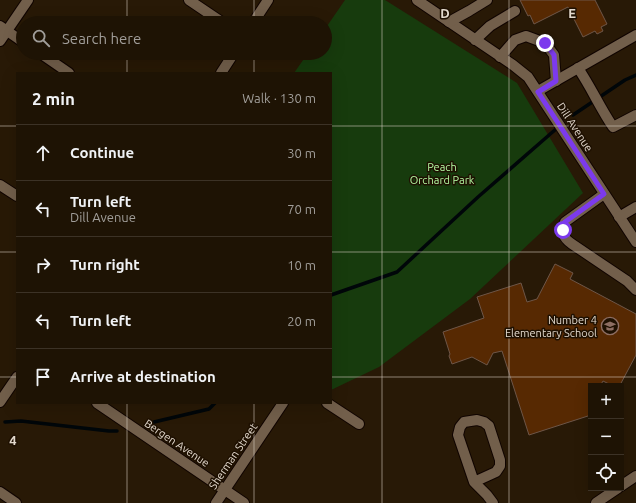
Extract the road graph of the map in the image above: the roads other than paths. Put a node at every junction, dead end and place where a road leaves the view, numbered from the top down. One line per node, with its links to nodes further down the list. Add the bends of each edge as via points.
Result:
1 (28, 0): 10 (street)
2 (189, 0): 7 (street)
3 (268, 0): 8 (street)
4 (417, 0): 9 (street, Dill Avenue)
5 (487, 0): 9 (street)
6 (515, 11): 13 (street, via 490,26)
7 (213, 16)
8 (258, 16)
9 (449, 22): 13 (street, Dill Avenue)
10 (3, 29): 12 (street); 14 (street)
11 (636, 35): 18 (street)
12 (16, 37)
13 (475, 40): 15 (street, Dill Avenue)
14 (0, 41)
15 (500, 57): 21 (street, via 515,40 526,36 545,43 554,55); 22 (street, Dill Avenue, via 528,77)
16 (50, 60): 19 (street)
17 (229, 60): 20 (street)
18 (578, 68): 21 (street); 23 (street, via 613,127)
19 (68, 72)
20 (222, 72)
21 (556, 81): 22 (street)
22 (538, 92): 25 (street, Dill Avenue)
23 (636, 115)
24 (0, 185): 26 (street)
25 (604, 194): 28 (street, Dill Avenue); 30 (street, via 565,222 564,237)
26 (16, 195)
27 (636, 207): 28 (street)
28 (619, 217): 29 (street, Dill Avenue)
29 (636, 242)
30 (636, 290)
31 (16, 378): 32 (street)
32 (0, 402)
33 (98, 404): 40 (street, Bergen Avenue)
34 (282, 404): 40 (street, Sherman Street)
35 (329, 404): 36 (street)
36 (359, 424)
37 (636, 476): 39 (street)
38 (474, 482): 38 (street, via 458,435 464,422 477,420 489,426 500,466 496,472); 43 (street)
39 (624, 484)
40 (224, 490): 45 (street, Sherman Street); 46 (street, Bergen Avenue)
41 (614, 491): 47 (street)
42 (0, 492): 44 (street)
43 (490, 499)
44 (16, 503)
45 (216, 503)
46 (244, 503)
47 (596, 503)

